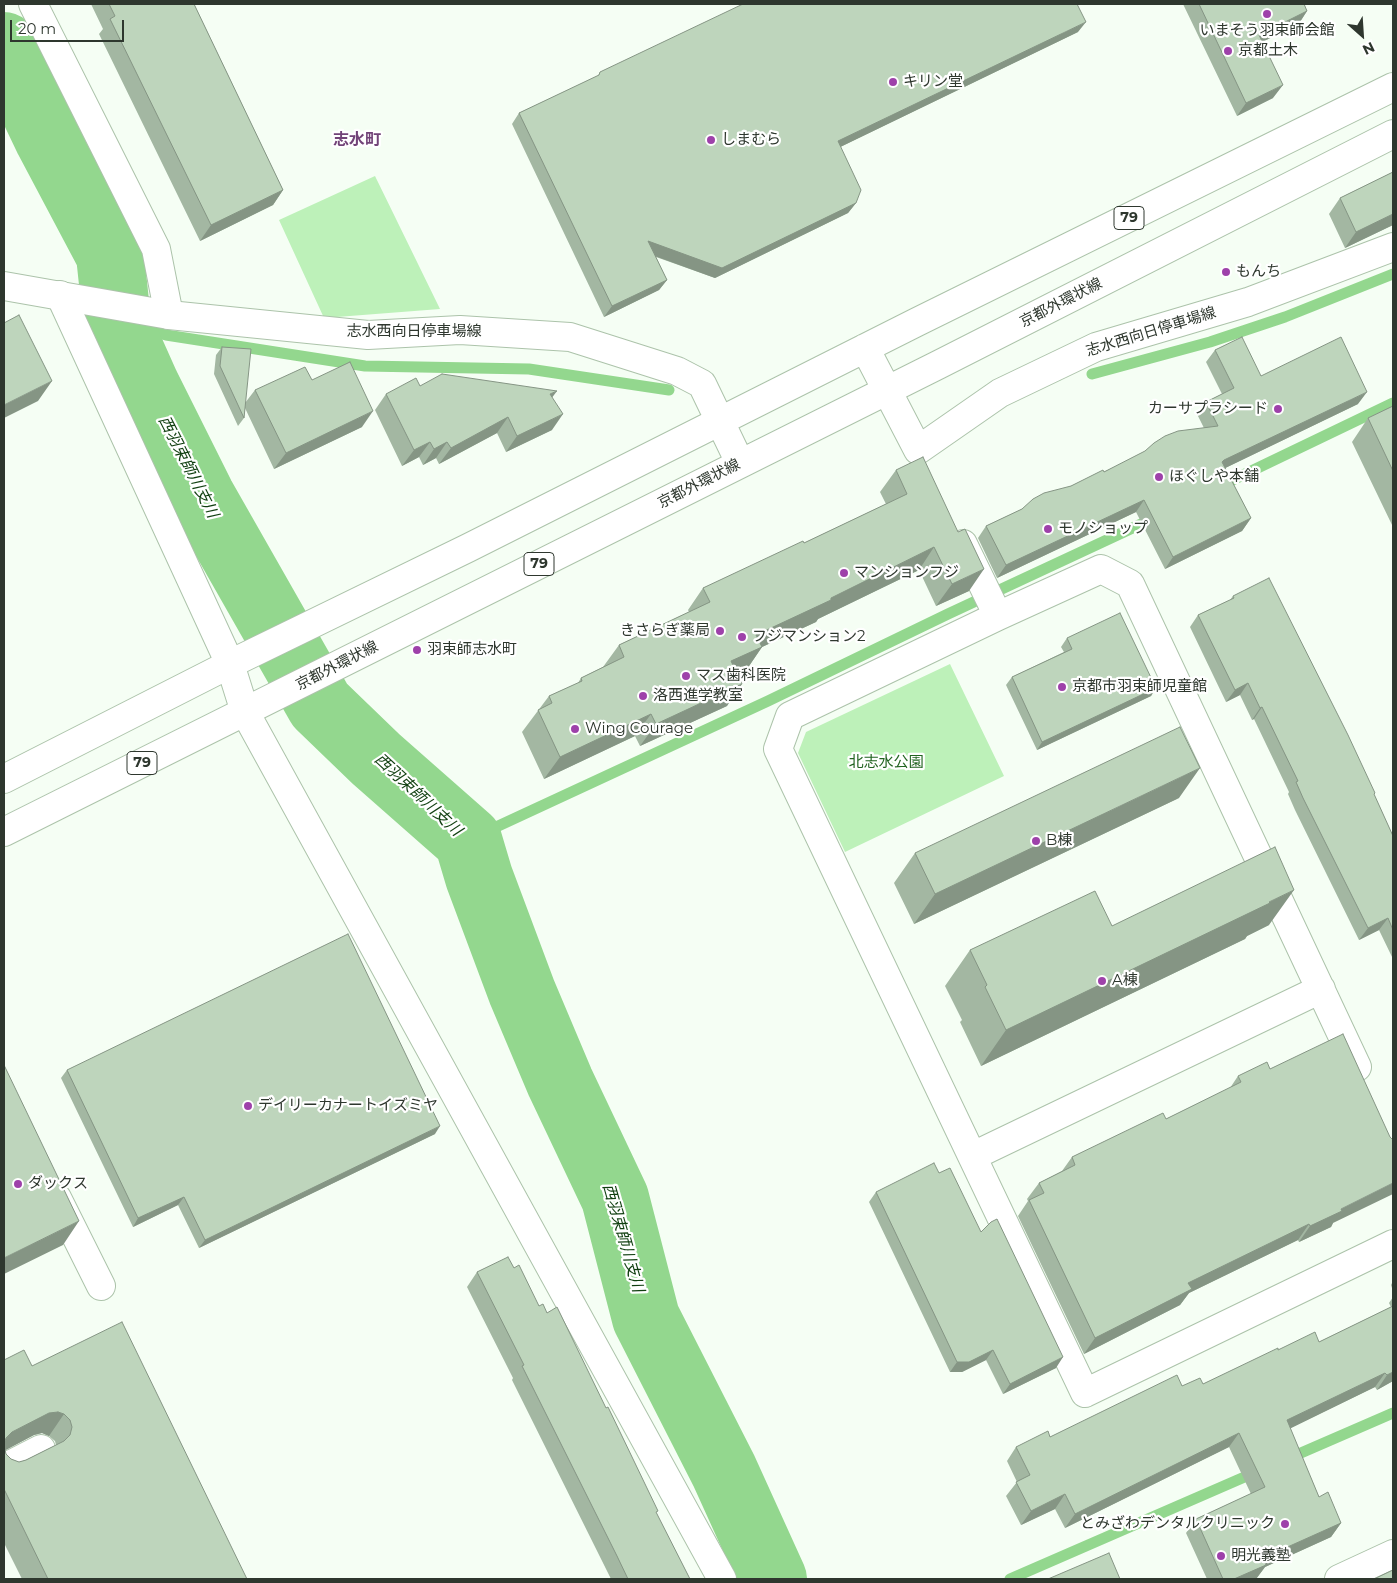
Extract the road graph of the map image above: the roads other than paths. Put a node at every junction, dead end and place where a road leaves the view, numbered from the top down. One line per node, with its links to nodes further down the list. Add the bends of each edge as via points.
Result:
1 (33, 4): 7 (main road, via 156,249)
2 (1393, 87): 8 (main road, 79)
3 (1393, 134): 9 (main road, 京都外環状線 / 79)
4 (1393, 248): 9 (main road, 志水西向日停車場線, via 1248,302 1096,347 1000,393 923,461)
5 (4, 286): 6 (main road, 志水西向日停車場線)
6 (60, 295): 7 (main road, 志水西向日停車場線); 14 (main road)
7 (169, 315): 10 (main road, 志水西向日停車場線, via 368,335 460,330 570,337 677,371 702,384)
8 (865, 348): 9 (main road, 志水西向日停車場線); 10 (main road, 79)
9 (886, 391): 11 (main road, 京都外環状線 / 79)
10 (721, 422): 11 (main road, 志水西向日停車場線); 14 (main road, 79)
11 (740, 462): 15 (main road, 京都外環状線 / 79)
12 (953, 522): 13 (main road)
13 (996, 612): 18 (main road, via 1101,569 1130,584); 20 (main road, via 790,716 778,749)
14 (230, 664): 15 (main road); 16 (main road, 79)
15 (245, 712): 17 (main road, 京都外環状線 / 79); 27 (main road)
16 (4, 778)
17 (4, 832)
18 (1321, 989): 19 (main road); 20 (main road)
19 (1369, 1093)
20 (973, 1156): 22 (main road, via 1085,1393)
21 (46, 1176): 23 (main road)
22 (1393, 1244)
23 (101, 1286)
24 (41, 1449): 25 (main road)
25 (4, 1468)
26 (1393, 1554): 28 (main road)
27 (722, 1579)
28 (1339, 1579)

